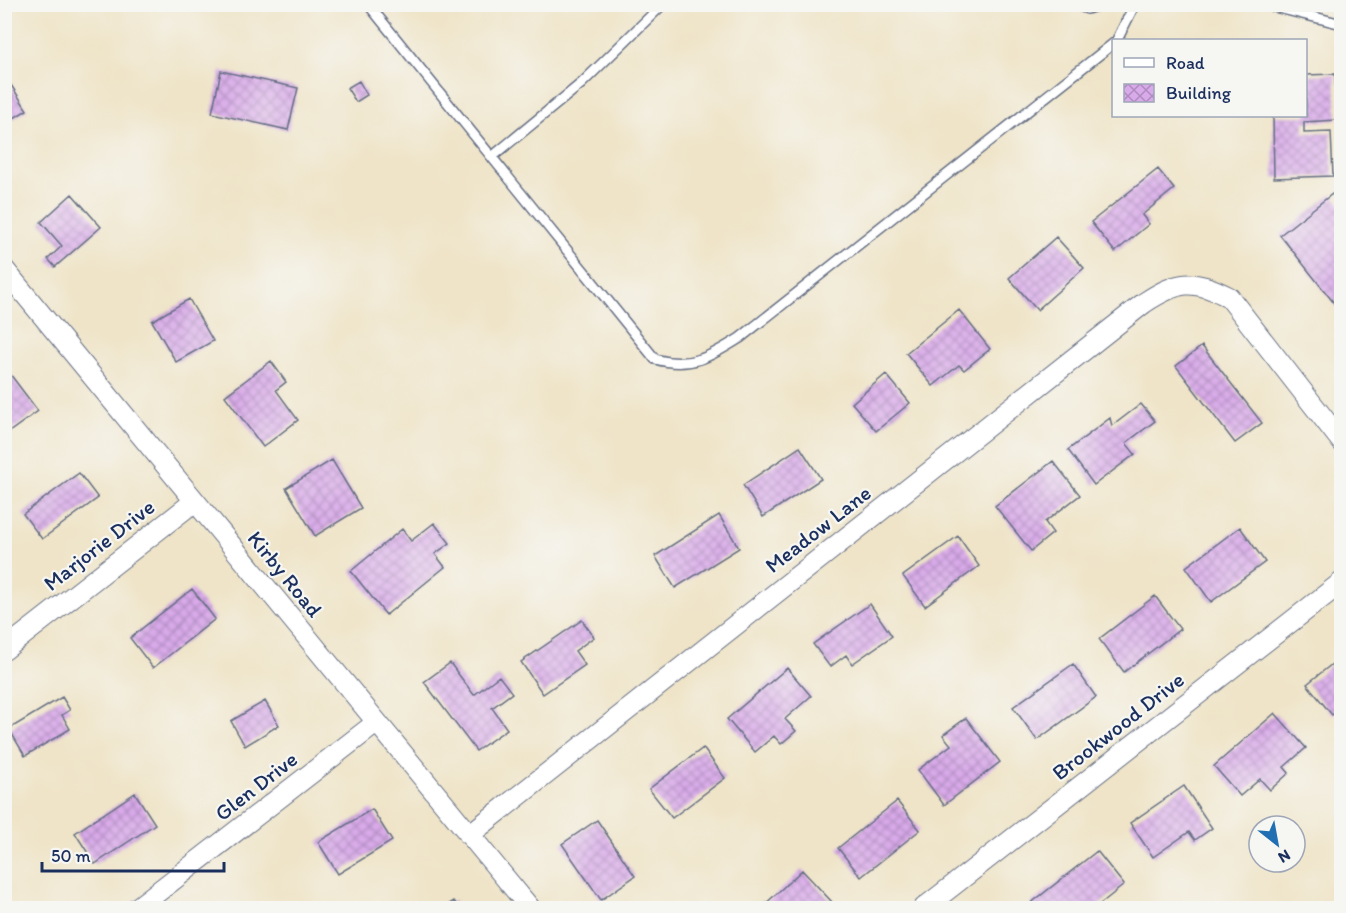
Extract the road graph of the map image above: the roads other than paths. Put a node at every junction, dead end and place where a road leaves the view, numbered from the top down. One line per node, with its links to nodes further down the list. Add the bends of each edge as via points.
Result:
1 (368, 4): 10 (lane)
2 (663, 4): 10 (lane, via 582,83)
3 (1074, 4): 4 (lane, via 1087,9)
4 (1102, 4)
5 (1135, 4): 8 (lane)
6 (1270, 5): 7 (lane)
7 (1341, 24)
8 (1117, 39)
9 (1112, 44): 10 (lane, via 740,338 697,361 674,364 655,359)
10 (492, 157)
11 (4, 269): 13 (street, Kirby Road)
12 (1341, 442): 17 (street, Meadow Lane, via 1229,297 1207,285 1183,283 1144,303)
13 (195, 501): 15 (street, Marjorie Drive); 16 (street, Kirby Road)
14 (1341, 582): 20 (street, Brookwood Drive)
15 (4, 650)
16 (376, 723): 17 (street, Kirby Road); 18 (street, Glen Drive)
17 (469, 835): 19 (street, Kirby Road)
18 (137, 909)
19 (530, 909)
20 (924, 909)

